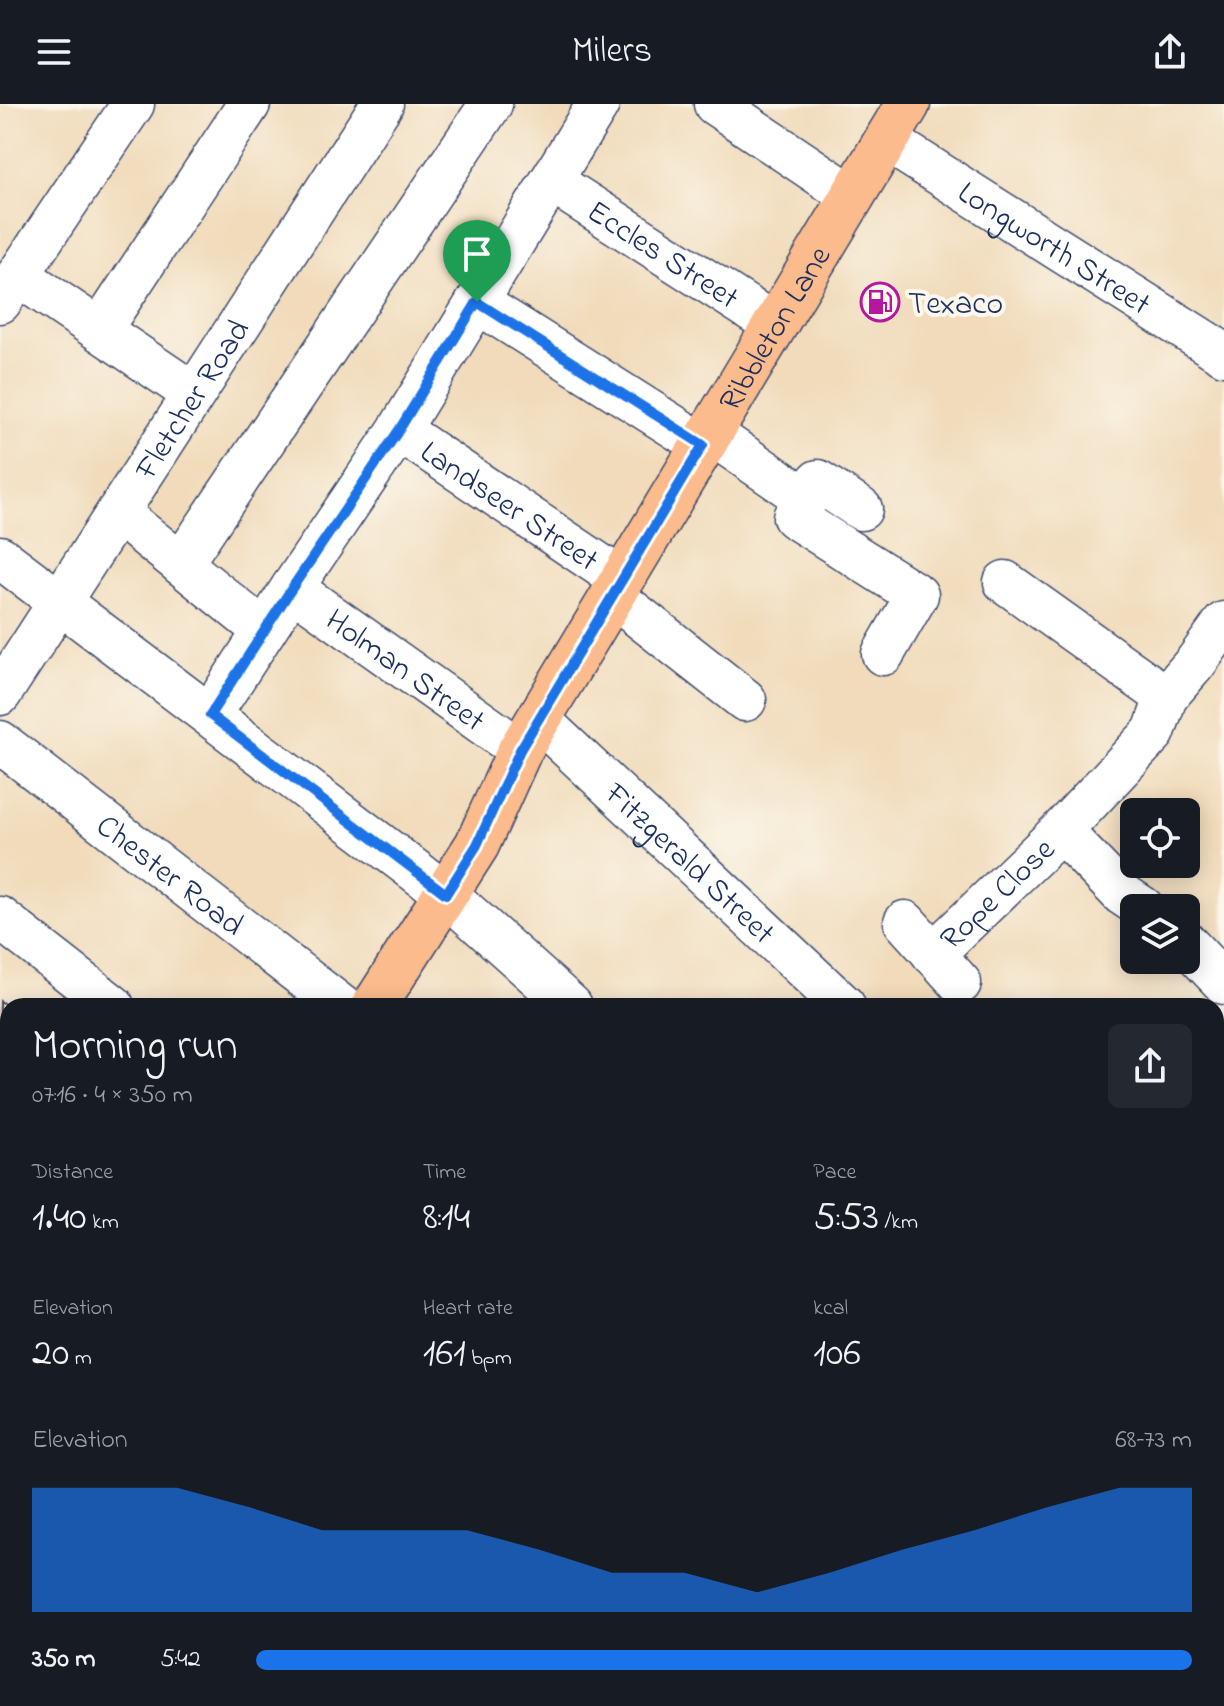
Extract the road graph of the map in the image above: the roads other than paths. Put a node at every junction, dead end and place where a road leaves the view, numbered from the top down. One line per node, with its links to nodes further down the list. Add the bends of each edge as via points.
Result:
1 (133, 104): 10 (street)
2 (249, 104): 13 (street)
3 (382, 104): 15 (street, Fletcher Road)
4 (491, 104): 22 (street)
5 (598, 104): 8 (street)
6 (715, 104): 9 (street)
7 (897, 122): 9 (main road, Ribbleton Lane); 14 (street, Longworth Street)
8 (551, 181): 11 (street); 12 (street, Eccles Street)
9 (852, 196): 12 (main road, Ribbleton Lane)
10 (9, 288): 13 (street)
11 (477, 302): 16 (street); 17 (street)
12 (775, 325): 17 (main road, Ribbleton Lane)
13 (100, 330): 15 (street)
14 (1224, 354)
15 (194, 394): 20 (street, Fletcher Road)
16 (399, 430): 24 (street); 25 (street, Landseer Street)
17 (706, 439): 18 (street); 25 (main road, Ribbleton Lane)
18 (806, 499): 19 (street, via 818,481); 29 (street, via 794,517 917,595)
19 (861, 509)
20 (118, 513): 22 (street); 26 (street, Fletcher Road)
21 (0, 557): 26 (street)
22 (181, 564): 28 (street)
23 (1005, 582): 31 (street)
24 (292, 588): 28 (street); 34 (street, Holman Street)
25 (618, 589): 32 (street, Landseer Street); 34 (main road, Ribbleton Lane)
26 (60, 603): 30 (street, Fletcher Road); 33 (street)
27 (1224, 623): 31 (street, Rope Close)
28 (264, 631): 33 (street)
29 (883, 654)
30 (0, 694)
31 (1166, 697): 36 (street, Rope Close, via 1154,732)
32 (745, 700)
33 (210, 715): 37 (street)
34 (529, 735): 37 (main road, Ribbleton Lane, via 477,845); 47 (street, Fitzgerald Street)
35 (0, 742): 44 (street, Chester Road)
36 (1061, 831): 38 (street, Rope Close); 40 (street, Rope Close, via 946,968)
37 (446, 894): 45 (main road, Ribbleton Lane); 46 (street)
38 (1122, 894)
39 (0, 918): 43 (street)
40 (905, 922)
41 (1200, 958): 42 (street)
42 (1224, 983)
43 (103, 998)
44 (331, 998)
45 (379, 998)
46 (546, 998)
47 (835, 998)

